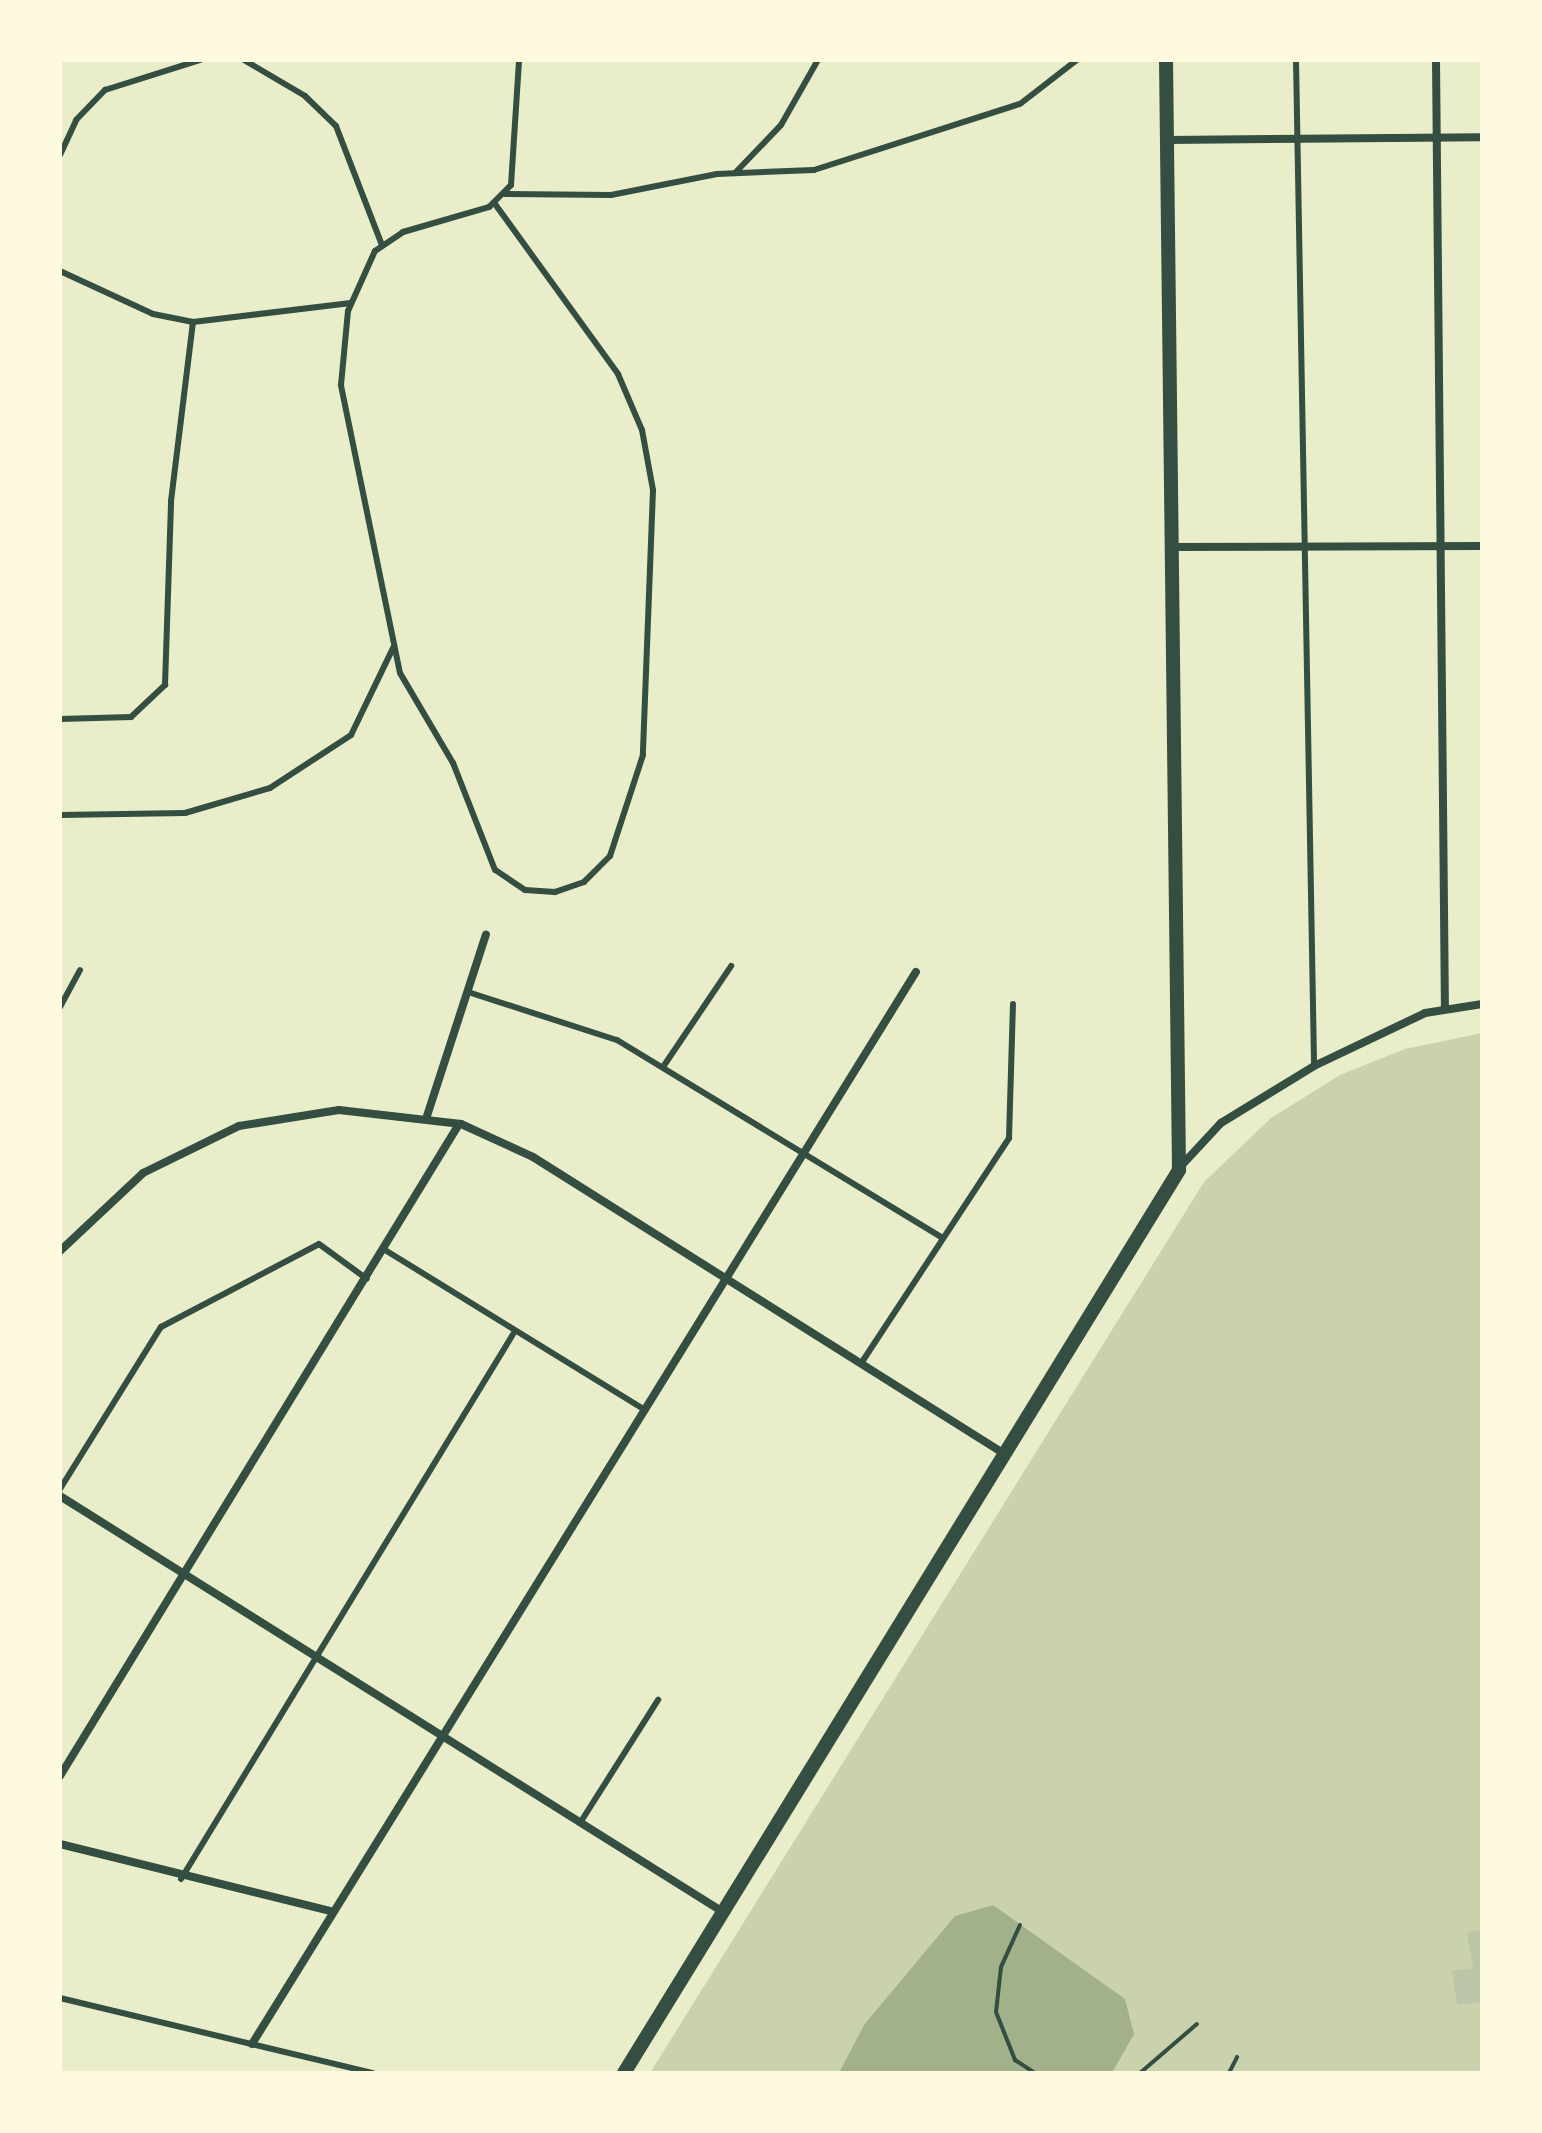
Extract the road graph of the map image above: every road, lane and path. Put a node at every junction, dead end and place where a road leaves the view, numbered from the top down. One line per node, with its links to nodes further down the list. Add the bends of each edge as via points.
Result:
1 (200, 60): 13 (lane, via 105,90 76,120)
2 (244, 60): 17 (lane, via 305,96 336,126)
3 (519, 60): 15 (lane)
4 (1077, 60): 14 (lane, via 1031,98 964,124 814,170)
5 (1166, 60): 12 (street)
6 (1296, 60): 9 (lane)
7 (1436, 60): 11 (street)
8 (818, 62): 14 (lane, via 770,140)
9 (1296, 137): 11 (street); 12 (street); 21 (lane)
10 (1482, 137): 11 (street)
11 (1436, 138): 22 (street)
12 (1167, 140): 24 (street)
13 (60, 155)
14 (735, 173): 15 (lane, via 611,195)
15 (505, 194): 16 (lane)
16 (495, 204): 17 (lane); 25 (lane, via 618,374 652,475 643,755 616,846 596,872 544,893 501,877)
17 (382, 245): 19 (lane)
18 (60, 271): 20 (lane, via 153,314)
19 (351, 303): 20 (lane); 25 (lane, via 342,398)
20 (193, 322): 26 (lane, via 171,501 165,685 131,717)
21 (1301, 545): 22 (street); 24 (street); 37 (lane)
22 (1440, 546): 23 (street); 36 (street)
23 (1482, 546)
24 (1172, 547): 42 (street)
25 (393, 648): 27 (lane, via 351,735 270,788 185,813)
26 (60, 719)
27 (60, 815)
28 (486, 934): 32 (street)
29 (731, 966): 38 (lane)
30 (80, 970): 35 (lane)
31 (916, 972): 41 (street)
32 (468, 992): 38 (lane, via 617,1040); 39 (street)
33 (1013, 1004): 43 (lane, via 1009,1138)
34 (1482, 1004): 36 (street)
35 (60, 1007)
36 (1445, 1008): 37 (street)
37 (1314, 1066): 42 (street, via 1221,1123)
38 (663, 1067): 41 (lane)
39 (426, 1119): 40 (street); 45 (street, via 296,1113 216,1134 129,1182)
40 (459, 1124): 44 (street); 46 (street, via 533,1157)
41 (806, 1149): 43 (lane); 46 (street)
42 (1179, 1170): 51 (street)
43 (943, 1238): 49 (lane)
44 (385, 1250): 47 (street); 48 (lane)
45 (60, 1251)
46 (724, 1277): 49 (street); 50 (street)
47 (367, 1279): 52 (lane, via 319,1244 161,1327); 54 (street)
48 (515, 1331): 50 (lane); 55 (lane)
49 (862, 1362): 51 (street)
50 (643, 1409): 57 (street)
51 (1006, 1455): 63 (street)
52 (60, 1489)
53 (60, 1496): 54 (street)
54 (185, 1573): 55 (street); 58 (street)
55 (315, 1653): 57 (street); 61 (lane)
56 (658, 1700): 59 (lane)
57 (443, 1735): 59 (street); 62 (street)
58 (60, 1776)
59 (580, 1823): 63 (street)
60 (60, 1844): 61 (street)
61 (181, 1879): 62 (street)
62 (330, 1911): 67 (street)
63 (724, 1912): 70 (street)
64 (1020, 1925): 71 (path, via 1001,1967 996,2012 1015,2060)
65 (60, 1998): 67 (lane)
66 (1197, 2024): 72 (path)
67 (252, 2044): 69 (lane)
68 (1237, 2057): 73 (path)
69 (373, 2073)
70 (624, 2073)
71 (1035, 2073)
72 (1140, 2073)
73 (1229, 2073)

